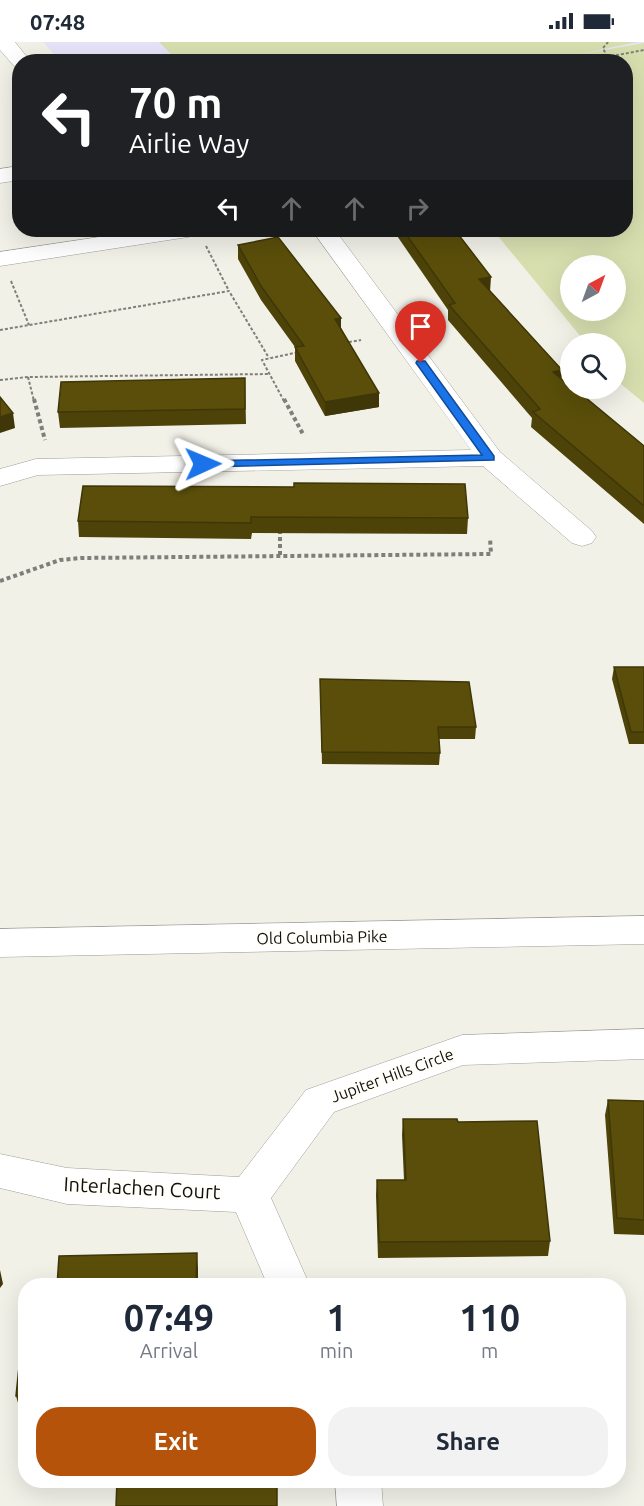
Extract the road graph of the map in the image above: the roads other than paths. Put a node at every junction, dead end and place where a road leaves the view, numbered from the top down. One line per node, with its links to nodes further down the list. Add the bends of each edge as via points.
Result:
1 (4, 42): 2 (street)
2 (14, 54)
3 (124, 237): 5 (street)
4 (329, 237): 6 (street)
5 (4, 268)
6 (490, 458): 7 (street, via 36,467); 8 (street)
7 (0, 478)
8 (582, 537)
9 (644, 930): 10 (street, Old Columbia Pike)
10 (0, 943)
11 (644, 1044): 13 (street, Jupiter Hills Circle, via 462,1050 320,1101)
12 (0, 1171): 13 (street, Interlachen Court, via 67,1186)
13 (249, 1194): 14 (street)
14 (286, 1278)
15 (358, 1488): 16 (street)
16 (360, 1506)

